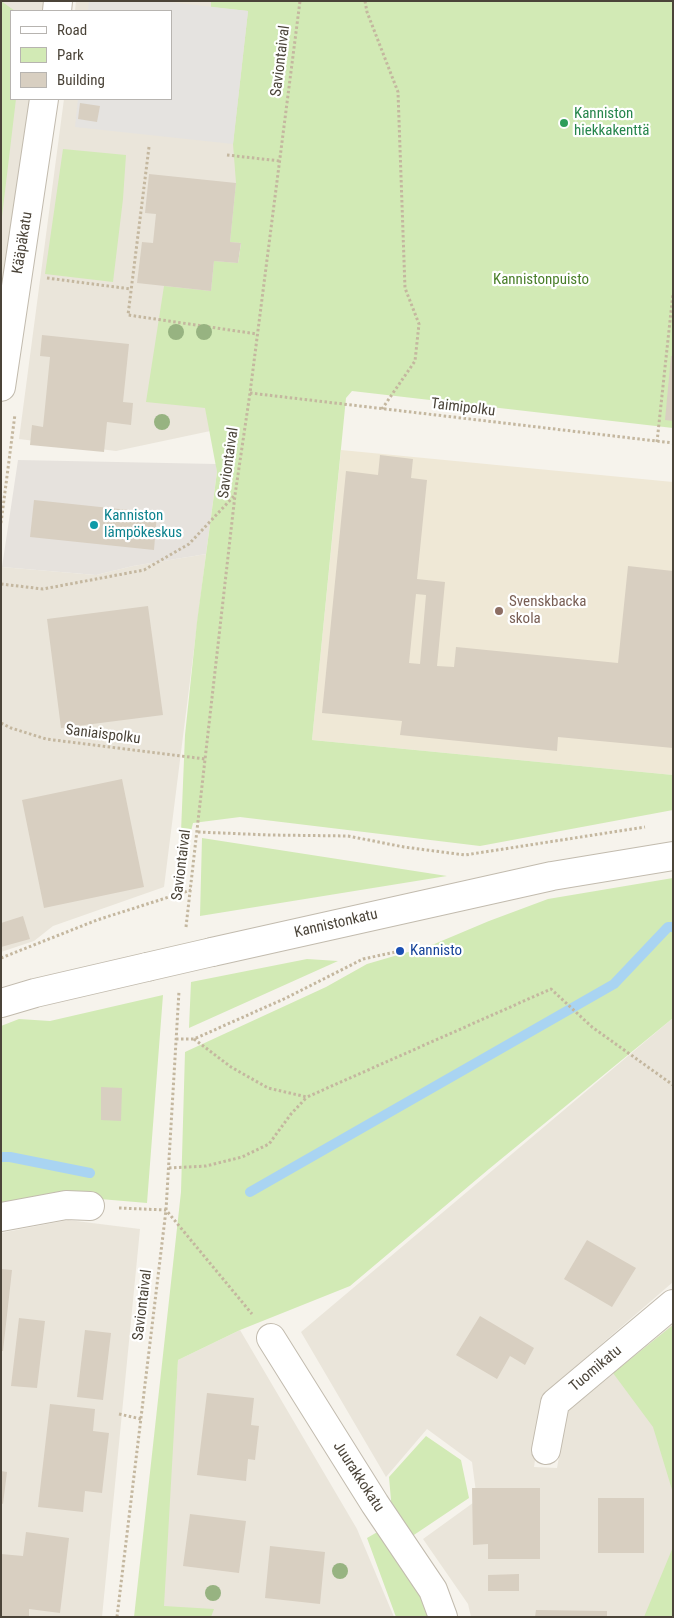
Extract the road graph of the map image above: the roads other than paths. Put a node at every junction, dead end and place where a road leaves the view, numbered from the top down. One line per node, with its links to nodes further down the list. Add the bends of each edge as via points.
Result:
1 (44, 100): 2 (street, Kääpäkatu)
2 (1, 387)
3 (673, 856): 4 (street, Kannistonkatu, bridge, via 552,876)
4 (1, 1003)
5 (90, 1206): 6 (street, via 66,1205)
6 (1, 1216)
7 (673, 1304): 9 (street, Tuomikatu, via 555,1403)
8 (271, 1338): 10 (street, Juurakkokatu, via 374,1504 433,1590)
9 (546, 1450)
10 (443, 1617)

